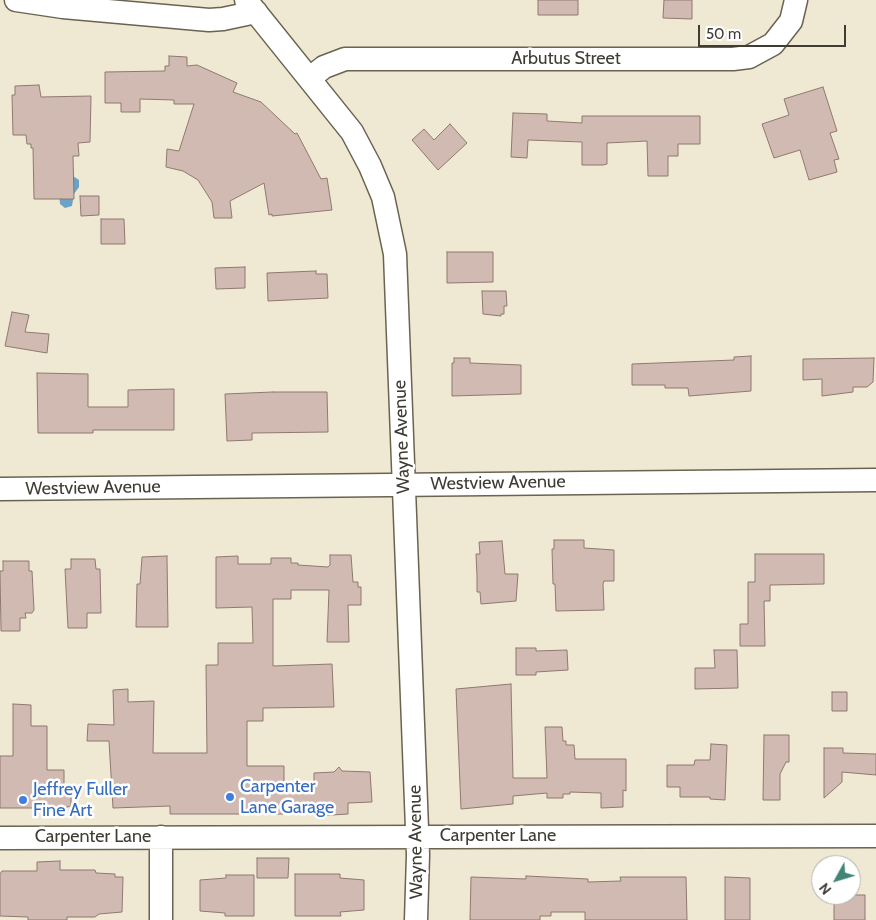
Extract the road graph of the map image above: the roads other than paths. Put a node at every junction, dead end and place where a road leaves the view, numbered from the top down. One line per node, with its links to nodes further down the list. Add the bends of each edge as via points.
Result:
1 (16, 0): 3 (street, via 209,20 223,19)
2 (796, 0): 4 (street, Arbutus Street, via 791,21 773,44 749,57 733,60 345,59)
3 (251, 6): 4 (street, Wayne Avenue)
4 (310, 78): 6 (street, Wayne Avenue, via 352,132 370,166 390,226 397,285)
5 (876, 480): 6 (street, Westview Avenue)
6 (404, 484): 7 (street, Westview Avenue); 10 (street, Wayne Avenue)
7 (0, 489)
8 (876, 836): 10 (street, Carpenter Lane)
9 (161, 837): 10 (street, Carpenter Lane); 11 (street, Carpenter Lane); 12 (street)
10 (417, 837): 13 (street, Wayne Avenue)
11 (0, 838)
12 (161, 920)
13 (416, 920)

